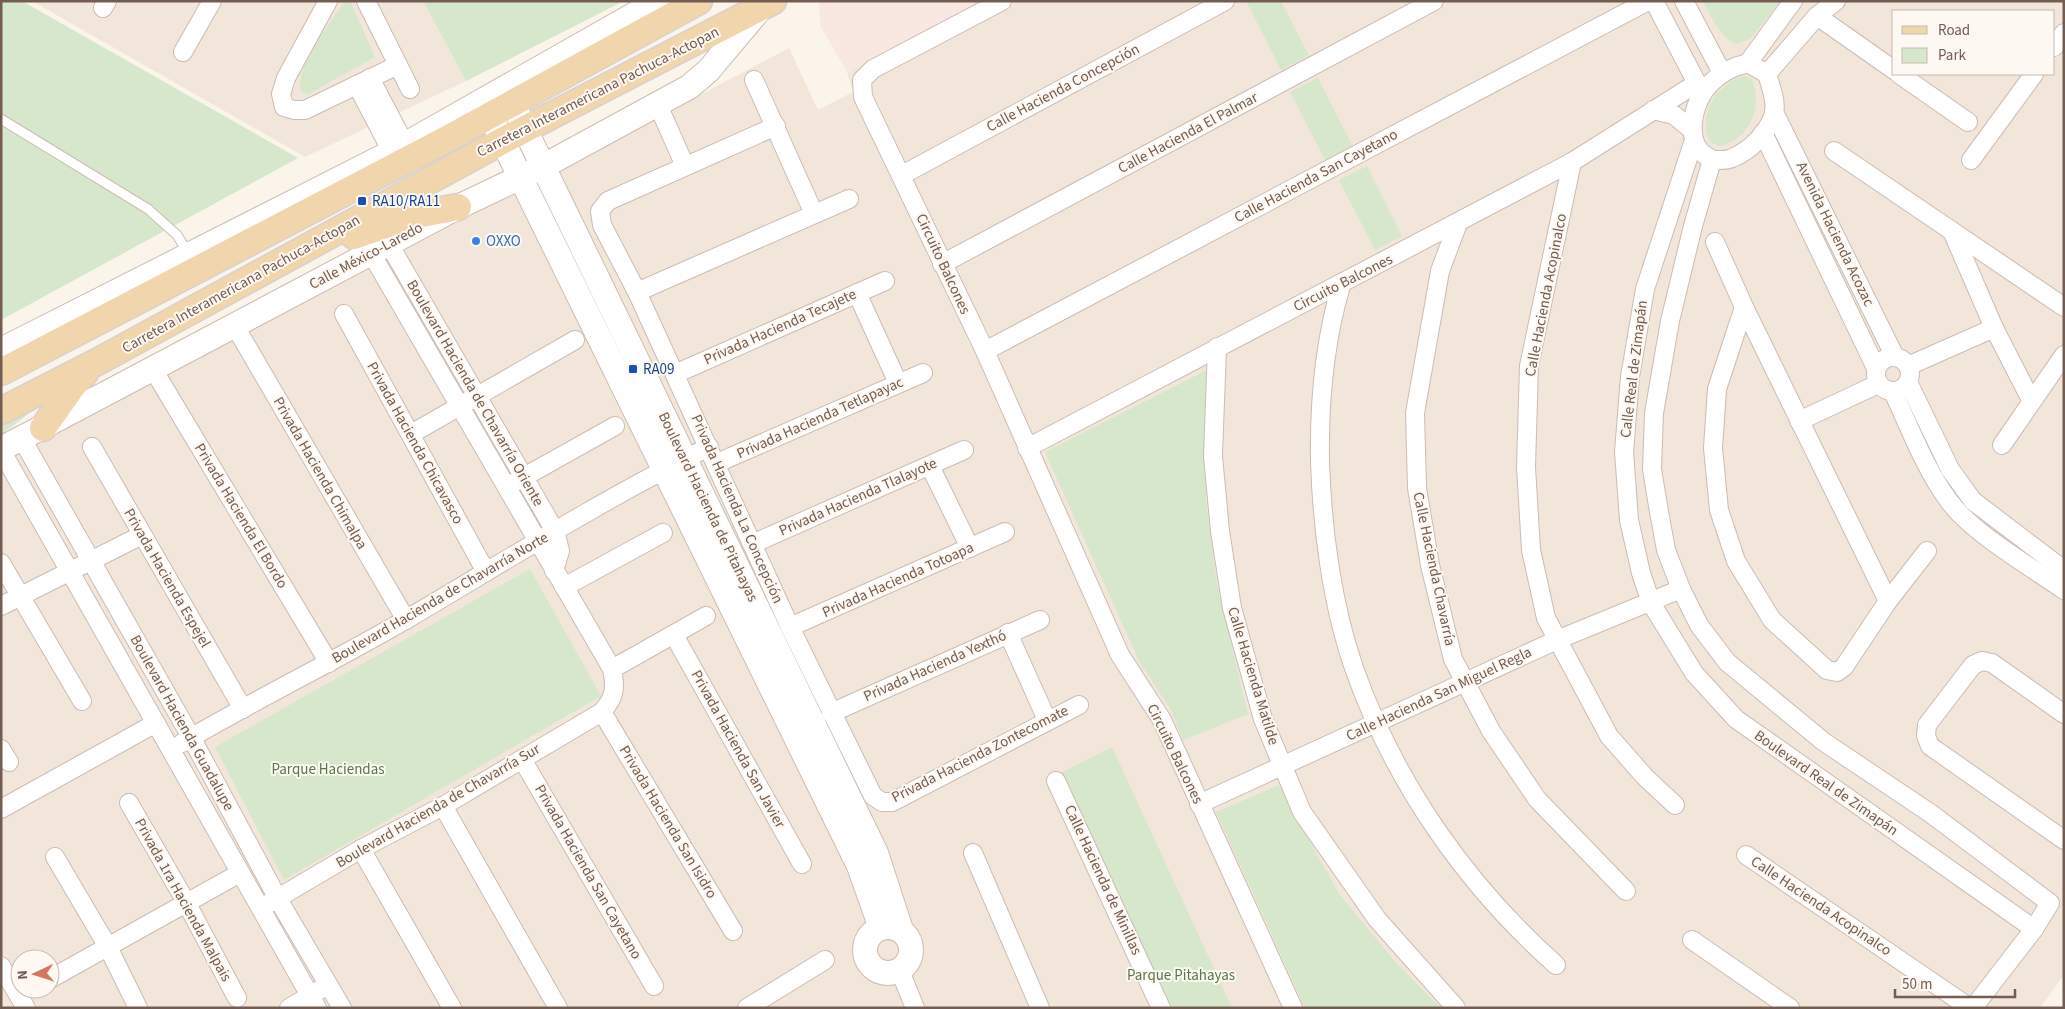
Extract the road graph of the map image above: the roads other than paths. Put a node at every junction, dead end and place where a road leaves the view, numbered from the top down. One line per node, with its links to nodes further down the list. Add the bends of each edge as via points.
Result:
1 (212, 1): 18 (street)
2 (328, 1): 28 (street, via 286,78 281,94 284,107 305,110)
3 (366, 1): 20 (street)
4 (658, 1): 31 (street)
5 (699, 1): 26 (main road, Carretera Interamericana Pachuca-Actopan)
6 (1002, 1): 51 (street, Circuito Balcones, via 873,69 862,80 863,97)
7 (1225, 1): 51 (street, Calle Hacienda Concepción)
8 (1434, 1): 61 (street, Calle Hacienda El Palmar)
9 (1648, 1): 75 (street, Calle Hacienda San Cayetano)
10 (1654, 1): 29 (street)
11 (1684, 1): 22 (street)
12 (1793, 1): 19 (street)
13 (1836, 1): 15 (street)
14 (768, 4): 32 (street, Calle México-Laredo, via 708,71); 33 (main road, Carretera Interamericana Pachuca-Actopan)
15 (1817, 16): 21 (street); 23 (street)
16 (2064, 33): 17 (street)
17 (2055, 46)
18 (183, 52)
19 (1748, 63): 22 (street); 23 (street)
20 (398, 64): 28 (street); 30 (street)
21 (1892, 69)
22 (1722, 73): 29 (street)
23 (1767, 74): 35 (street)
24 (1900, 75): 37 (street)
25 (2033, 75): 46 (street)
26 (557, 78): 31 (main road, Carretera Interamericana Pachuca-Actopan); 33 (main road, via 556,98)
27 (754, 80): 38 (street)
28 (363, 82): 43 (street)
29 (1700, 88): 34 (street, Circuito Balcones); 42 (street)
30 (410, 89)
31 (498, 102): 40 (main road, Carretera Interamericana Pachuca-Actopan); 41 (street, Boulevard Hacienda de Pitahayas)
32 (658, 105): 48 (street); 50 (street, Calle México-Laredo)
33 (568, 108): 41 (main road, Carretera Interamericana Pachuca-Actopan)
34 (1653, 110): 42 (street, via 1674,115); 47 (street, Circuito Balcones)
35 (1774, 112): 39 (street); 78 (street, Avenida Hacienda Acozac)
36 (1, 119): 60 (lane, via 148,208 177,235)
37 (1968, 122)
38 (776, 126): 48 (street); 54 (street)
39 (1763, 133): 45 (street, via 1749,150 1730,159); 83 (street, Avenida Hacienda Acozac)
40 (440, 134): 43 (street); 49 (main road, via 457,149); 68 (main road, Carretera Interamericana Pachuca-Actopan)
41 (514, 135): 49 (main road, Carretera Interamericana Pachuca-Actopan); 50 (street, Boulevard Hacienda de Pitahayas)
42 (1693, 135): 45 (street, via 1699,150); 121 (street, Calle Real de Zimapán, via 1645,289 1630,377 1624,452 1630,520 1641,574)
43 (398, 149): 60 (street)
44 (1834, 151): 56 (street)
45 (1712, 160): 117 (street, Calle Real de Zimapán, via 1670,321 1654,413 1652,469 1666,550)
46 (1971, 160)
47 (1572, 162): 55 (street, Circuito Balcones); 129 (street, Calle Hacienda Acopinalco, via 1529,366 1526,466 1531,550 1546,618)
48 (685, 166): 64 (street, Privada Hacienda La Concepción, via 608,201 600,211 602,225)
49 (455, 167): 59 (main road, Carretera Interamericana Pachuca-Actopan)
50 (532, 172): 53 (street, Calle México-Laredo); 98 (street, Boulevard Hacienda de Pitahayas)
51 (902, 175): 61 (street, Circuito Balcones)
52 (849, 199): 54 (street)
53 (458, 208): 58 (street, Calle México-Laredo); 59 (main road, via 411,216)
54 (814, 214): 64 (street)
55 (1458, 223): 63 (street, Circuito Balcones); 132 (street, Calle Hacienda Chavarría, via 1440,271 1415,413 1417,488 1430,564 1453,659)
56 (1952, 231): 66 (street); 71 (street)
57 (1715, 242): 67 (street)
58 (380, 249): 70 (street, Calle México-Laredo); 85 (street, Boulevard Hacienda de Chavarría Oriente); 87 (street, Boulevard Hacienda de Chavarría Oriente)
59 (289, 258): 77 (main road, Carretera Interamericana Pachuca-Actopan)
60 (179, 261): 68 (main road); 74 (street)
61 (942, 264): 75 (street, Circuito Balcones)
62 (885, 281): 65 (street, Privada Hacienda Tecajete)
63 (1341, 286): 73 (street, Circuito Balcones); 140 (street, via 1324,359 1321,497 1332,580 1354,668)
64 (637, 292): 82 (street, Privada Hacienda La Concepción)
65 (857, 293): 82 (street, Privada Hacienda Tecajete); 84 (street)
66 (2064, 307)
67 (1744, 308): 89 (street); 120 (street, via 1717,389 1713,448 1719,510 1736,561 1772,620 1827,670 1837,672 1844,667)
68 (116, 311): 80 (main road, Carretera Interamericana Pachuca-Actopan)
69 (344, 314): 91 (street, Privada Hacienda Chicavasco)
70 (235, 326): 79 (street, Calle México-Laredo); 124 (street, Privada Hacienda Chimalpa)
71 (1994, 328): 78 (street); 86 (street)
72 (575, 340): 85 (street)
73 (1217, 346): 95 (street, Circuito Balcones); 145 (street, Calle Hacienda Matilde, via 1213,456 1220,532 1232,608 1263,719)
74 (1, 350)
75 (985, 351): 95 (street, Circuito Balcones)
76 (2064, 355): 86 (street)
77 (97, 362): 88 (main road, Carretera Interamericana Pachuca-Actopan); 92 (main road)
78 (1904, 368): 83 (street, via 1888,358); 83 (street, via 1904,388); 112 (street, Avenida Hacienda Acozac, via 1950,469 1973,501)
79 (153, 369): 92 (street, Calle México-Laredo); 130 (street, Privada Hacienda El Bordo)
80 (1, 372)
81 (923, 373): 84 (street, Privada Hacienda Tetlapayac)
82 (674, 374): 97 (street, Privada Hacienda La Concepción)
83 (1882, 381): 89 (street); 118 (street, Avenida Hacienda Acozac, via 1949,501 1967,521)
84 (898, 383): 97 (street, Privada Hacienda Tetlapayac)
85 (477, 396): 87 (street); 100 (street, Boulevard Hacienda de Chavarría Oriente)
86 (2031, 400): 93 (street)
87 (459, 407): 91 (street); 101 (street, Boulevard Hacienda de Chavarría Oriente)
88 (1, 412)
89 (1799, 421): 120 (street)
90 (615, 426): 100 (street)
91 (412, 434): 114 (street, Privada Hacienda Chicavasco)
92 (17, 441): 110 (street, Boulevard Hacienda Guadalupe); 113 (street, Boulevard Hacienda Guadalupe)
93 (2002, 445)
94 (92, 447): 105 (street, Privada Hacienda Espejel)
95 (1027, 448): 149 (street, Circuito Balcones, via 1120,655 1162,720)
96 (964, 450): 99 (street, Privada Hacienda Tlalayote)
97 (713, 455): 98 (street, Boulevard Hacienda de Chavarría Norte); 107 (street, Privada Hacienda La Concepción)
98 (675, 464): 102 (street, Boulevard Hacienda de Chavarría Norte); 164 (street, Boulevard Hacienda de Pitahayas, via 876,853)
99 (930, 466): 107 (street, Privada Hacienda Tlalayote); 108 (street)
100 (524, 478): 101 (street); 102 (street, Boulevard Hacienda de Chavarría Oriente)
101 (505, 487): 106 (street, Boulevard Hacienda de Chavarría Oriente)
102 (555, 531): 106 (street, Boulevard Hacienda de Chavarría Norte); 115 (street, Boulevard Hacienda de Chavarría Oriente, via 560,552)
103 (1005, 532): 108 (street, Privada Hacienda Totoapa)
104 (663, 533): 116 (street)
105 (142, 535): 110 (street); 136 (street, Privada Hacienda Espejel)
106 (537, 541): 114 (street, Boulevard Hacienda de Chavarría Norte); 115 (street, Boulevard Hacienda de Chavarría Oriente)
107 (752, 544): 126 (street, Privada Hacienda La Concepción)
108 (970, 548): 126 (street, Privada Hacienda Totoapa)
109 (1926, 551): 120 (street)
110 (91, 562): 113 (street); 142 (street, Boulevard Hacienda Guadalupe)
111 (1, 563): 119 (street)
112 (2064, 570)
113 (70, 571): 119 (street); 141 (street, Boulevard Hacienda Guadalupe)
114 (486, 572): 124 (street, Boulevard Hacienda de Chavarría Norte)
115 (554, 572): 116 (street, Boulevard Hacienda de Chavarría Oriente)
116 (564, 587): 131 (street, Boulevard Hacienda de Chavarría Oriente)
117 (1681, 589): 121 (street, Calle Hacienda San Miguel Regla); 165 (street, via 1699,625 1727,662 1824,742 1930,813 2050,903)
118 (2064, 590)
119 (21, 595): 122 (street); 133 (street)
120 (1888, 601)
121 (1651, 603): 129 (street, Calle Hacienda San Miguel Regla); 165 (street, Boulevard Real de Zimapán, via 1694,673 1736,719)
122 (1, 606)
123 (706, 616): 128 (street)
124 (406, 620): 130 (street, Boulevard Hacienda de Chavarría Norte)
125 (1040, 620): 127 (street, Privada Hacienda Yexthó)
126 (790, 627): 138 (street, Privada Hacienda La Concepción)
127 (1008, 633): 138 (street, Privada Hacienda Yexthó); 139 (street)
128 (674, 635): 131 (street); 158 (street, Privada Hacienda San Javier)
129 (1557, 640): 132 (street, Calle Hacienda San Miguel Regla); 150 (street, Calle Hacienda Acopinalco, via 1609,736)
130 (329, 663): 136 (street, Boulevard Hacienda de Chavarría Norte)
131 (612, 669): 135 (street, Boulevard Hacienda de Chavarría Oriente, via 616,686)
132 (1465, 682): 140 (street, Calle Hacienda San Miguel Regla); 160 (street, Calle Hacienda Chavarría, via 1491,731 1537,799)
133 (82, 701)
134 (1079, 705): 139 (street, Privada Hacienda Zontecomate)
135 (608, 706): 144 (street, Boulevard Hacienda de Chavarría Sur); 166 (street, Privada Hacienda San Isidro)
136 (243, 710): 142 (street, Boulevard Hacienda de Chavarría Norte)
137 (2063, 712): 153 (street, via 1992,663 1982,661 1973,665 1927,725 1926,736 1930,746)
138 (831, 713): 147 (street, Privada Hacienda La Concepción, via 873,796)
139 (1047, 720): 147 (street, Privada Hacienda Zontecomate, via 892,802)
140 (1377, 722): 145 (street, Calle Hacienda San Miguel Regla); 170 (street, via 1419,803 1460,863 1500,911)
141 (156, 723): 143 (street, Boulevard Hacienda Guadalupe); 152 (street)
142 (191, 738): 143 (street, Boulevard Hacienda de Chavarría Norte); 161 (street, Boulevard Hacienda Guadalupe)
143 (171, 750): 159 (street, Boulevard Hacienda Guadalupe)
144 (522, 759): 151 (street, Boulevard Hacienda de Chavarría Sur); 176 (street, Privada Hacienda San Cayetano)
145 (1282, 767): 149 (street, Calle Hacienda San Miguel Regla); 190 (street, Calle Hacienda Matilde, via 1302,812 1377,919)
146 (1056, 781): 188 (street, Calle Hacienda de Minillas)
147 (882, 802)
148 (128, 804): 162 (street, Privada 1ra Hacienda Malpais)
149 (1199, 804): 189 (street, Circuito Balcones)
150 (1675, 805)
151 (443, 806): 154 (street, Boulevard Hacienda de Chavarría Sur); 183 (street)
152 (1, 809)
153 (2064, 840)
154 (361, 849): 161 (street, Boulevard Hacienda de Chavarría Sur); 182 (street)
155 (973, 853): 187 (street)
156 (1746, 855): 192 (street, Calle Hacienda Acopinalco)
157 (55, 857): 168 (street)
158 (802, 864)
159 (240, 873): 162 (street); 163 (street, Boulevard Hacienda Guadalupe)
160 (1626, 891)
161 (278, 899): 163 (street, Boulevard Hacienda de Chavarría Sur); 175 (street, Boulevard Hacienda Guadalupe)
162 (186, 902): 168 (street); 177 (street, Privada 1ra Hacienda Malpais)
163 (261, 908): 178 (street, Boulevard Hacienda Guadalupe)
164 (891, 929): 172 (street, via 910,940 912,947 909,961); 172 (street, via 869,937 867,960 878,971)
165 (2034, 929): 192 (street)
166 (733, 932)
167 (1692, 940): 191 (street)
168 (108, 947): 173 (street); 179 (street)
169 (825, 960): 184 (street)
170 (1556, 964)
171 (1, 966): 174 (street)
172 (896, 972): 185 (street); 186 (street)
173 (60, 973)
174 (10, 978)
175 (329, 985): 178 (street); 181 (street, Boulevard Hacienda Guadalupe)
176 (654, 986)
177 (237, 998)
178 (314, 1002): 180 (street)
179 (138, 1008)
180 (289, 1008)
181 (342, 1008)
182 (452, 1008)
183 (558, 1008)
184 (748, 1008)
185 (904, 1008)
186 (915, 1008)
187 (1040, 1008)
188 (1161, 1008)
189 (1293, 1008)
190 (1456, 1008)
191 (1790, 1008)
192 (1971, 1008)

